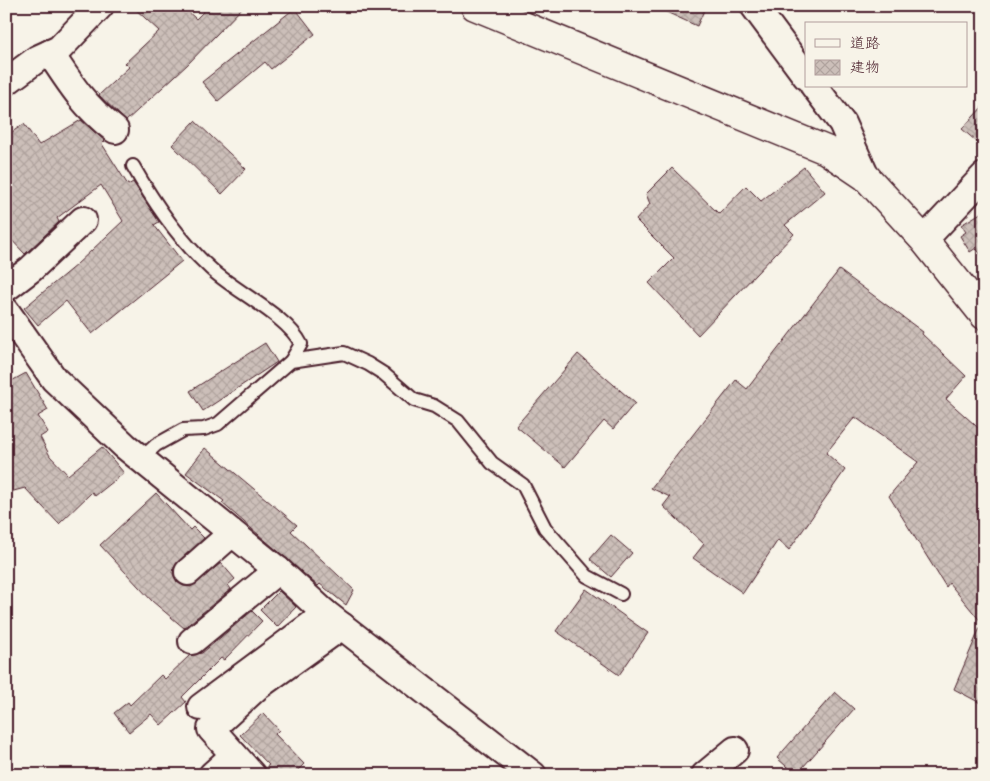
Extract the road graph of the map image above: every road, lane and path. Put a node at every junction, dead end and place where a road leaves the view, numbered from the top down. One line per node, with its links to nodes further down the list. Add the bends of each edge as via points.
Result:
1 (100, 6): 4 (street, via 59,49)
2 (475, 6): 11 (street, via 826,150)
3 (754, 6): 5 (street)
4 (50, 53): 6 (street); 8 (street, via 92,112)
5 (805, 75)
6 (6, 82)
7 (815, 88): 11 (street, via 842,124)
8 (115, 130)
9 (133, 166): 17 (lane, via 153,200 209,268 295,332 301,344)
10 (984, 176): 13 (street)
11 (866, 177): 13 (street)
12 (83, 220): 14 (street)
13 (924, 240): 16 (street)
14 (6, 288)
15 (6, 311): 18 (street, via 54,379)
16 (984, 315)
17 (291, 361): 18 (lane, via 218,424 204,430 183,430 156,445); 22 (lane, via 344,353 384,374 414,400 434,406 458,421 492,463 523,485 545,528 587,576)
18 (142, 458): 19 (street)
19 (232, 534): 20 (street); 21 (street)
20 (278, 570): 23 (street); 24 (street)
21 (188, 572)
22 (621, 594)
23 (334, 620): 25 (street, via 310,626); 27 (street, via 210,729); 30 (street)
24 (192, 641)
25 (201, 707)
26 (735, 750): 31 (street)
27 (234, 755): 28 (street); 29 (street)
28 (212, 775)
29 (252, 775)
30 (533, 775)
31 (705, 775)

